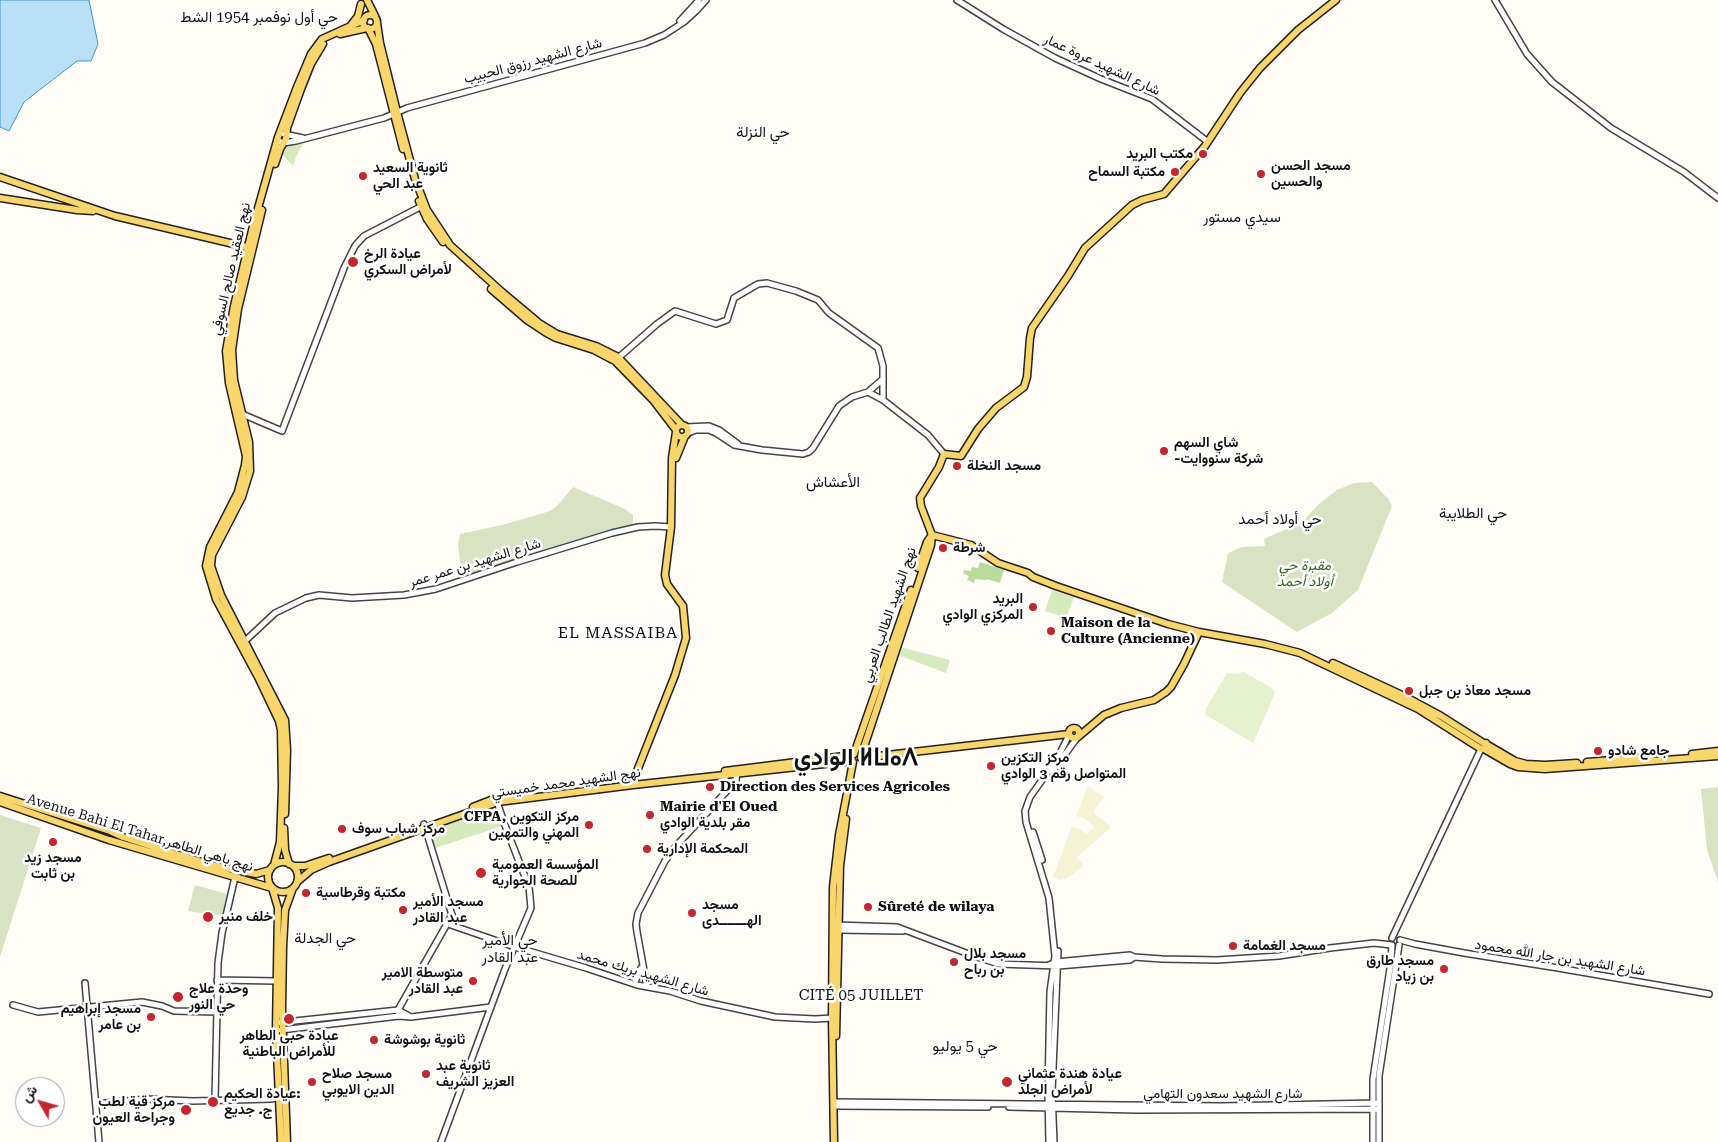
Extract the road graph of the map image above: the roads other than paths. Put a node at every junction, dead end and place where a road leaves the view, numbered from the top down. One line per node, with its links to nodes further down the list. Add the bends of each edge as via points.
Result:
1 (700, 0): 9 (street, شارع الشهيد رزوق الحبيب)
2 (706, 0): 9 (street, شارع الشهيد رزوق الحبيب)
3 (958, 0): 16 (street, شارع الشهيد عروة عمار, via 1055,58 1152,99)
4 (1336, 0): 16 (main road, via 1298,30 1260,68)
5 (1495, 0): 19 (street, via 1527,54 1552,82 1611,128 1684,172)
6 (363, 1): 7 (main road); 8 (main road); 10 (main road, via 358,16)
7 (364, 19): 8 (main road, via 370,15); 10 (main road, نهج العقيد صالح السوفي); 11 (main road)
8 (376, 20): 11 (main road, via 375,27); 12 (main road)
9 (676, 26): 12 (street, شارع الشهيد رزوق الحبيب, via 644,43 467,90)
10 (347, 27): 15 (main road, نهج العقيد صالح السوفي, via 322,39 311,54)
11 (367, 28): 12 (main road, via 376,44); 13 (main road, نهج العقيد صالح السوفي, via 337,36 319,48)
12 (395, 113): 14 (street, شارع الشهيد رزوق الحبيب); 20 (main road, via 412,182)
13 (286, 134): 14 (street); 15 (main road, نهج العقيد صالح السوفي)
14 (303, 138): 15 (street, شارع الشهيد رزوق الحبيب, via 292,142)
15 (280, 139): 22 (main road, نهج العقيد صالح السوفي)
16 (1208, 142): 30 (main road, via 1164,194 1136,202 1085,248 1032,328 1024,387 996,408 961,456)
17 (0, 177): 21 (main road)
18 (0, 198): 21 (main road)
19 (1718, 198)
20 (422, 205): 24 (main road, via 437,234 454,256 526,320 556,338); 28 (street, via 364,236 351,253 282,431)
21 (96, 210): 22 (main road)
22 (250, 248): 23 (main road, نهج العقيد صالح السوفي, via 234,306)
23 (230, 352): 28 (main road, نهج العقيد صالح السوفي); 34 (main road, نهج العقيد صالح السوفي, via 226,361 246,456 245,465 238,492 210,547 206,566 216,599)
24 (617, 359): 25 (street, via 674,311 716,324 727,320 734,298 758,284 768,283 818,300 829,313 872,342 881,354); 29 (main road)
25 (883, 379): 26 (street); 27 (street)
26 (868, 392): 27 (street); 29 (street, via 852,397 840,406 818,442 803,454 739,445 709,430)
27 (883, 400): 30 (street, via 928,435)
28 (241, 414): 34 (main road, نهج العقيد صالح السوفي, via 250,450 248,478 242,497 215,548 211,566)
29 (682, 430): 31 (main road, via 672,468)
30 (944, 454): 32 (main road, via 920,498)
31 (671, 527): 34 (street, شارع الشهيد بن عمر عمر, via 638,527 612,533 436,589 404,596 352,598 324,594 306,598 275,613); 45 (main road, via 665,580 682,606 686,638)
32 (932, 535): 33 (main road, via 970,545 998,563 1056,586); 42 (main road, نهج الشهيد الطالب العربي)
33 (1199, 632): 35 (main road, via 1166,692 1154,700 1112,711); 39 (main road, via 1243,636 1298,648 1402,695 1441,716)
34 (243, 644): 51 (main road, نهج العقيد صالح السوفي, via 281,711 286,728 284,845); 52 (main road, نهج العقيد صالح السوفي, via 281,730 280,833)
35 (1089, 727): 36 (main road); 38 (main road)
36 (1077, 729): 37 (main road, via 1072,729); 38 (main road)
37 (1069, 734): 38 (main road); 42 (main road, نهج الشهيد محمد خميستي); 67 (street, via 1057,759 1030,796 1025,811 1050,898)
38 (1077, 737): 67 (street, via 1028,809 1051,890)
39 (1483, 746): 40 (main road, via 1516,761 1545,765); 41 (main road, via 1510,764 1540,769); 60 (street)
40 (1718, 751)
41 (1718, 756)
42 (856, 758): 43 (main road, نهج الشهيد محمد خميستي); 61 (main road, نهج الشهيد الطالب العربي, via 846,817)
43 (737, 772): 44 (main road, نهج الشهيد محمد خميستي); 46 (street, via 736,781)
44 (725, 773): 45 (main road, نهج الشهيد محمد خميستي); 46 (street)
45 (633, 784): 48 (main road, نهج الشهيد محمد خميستي)
46 (725, 793): 68 (street, via 672,851 647,894 636,924)
47 (0, 796): 52 (main road, Avenue Bahi El Tahar,نهج باهي الطاهر, via 214,866 258,874)
48 (497, 800): 50 (main road, نهج الشهيد محمد خميستي); 65 (street, via 531,898 531,908)
49 (0, 802): 53 (main road, Avenue Bahi El Tahar,نهج باهي الطاهر, via 106,839)
50 (424, 826): 51 (main road, نهج الشهيد محمد خميستي, via 312,864); 55 (main road, نهج الشهيد محمد خميستي, via 311,870); 59 (street, via 450,905 452,915)
51 (291, 865): 52 (main road, via 281,862); 55 (main road, via 297,874)
52 (272, 868): 56 (main road, via 268,877)
53 (235, 878): 54 (main road, Avenue Bahi El Tahar,نهج باهي الطاهر); 69 (street, via 222,933)
54 (251, 882): 56 (main road, Avenue Bahi El Tahar,نهج باهي الطاهر); 58 (main road)
55 (297, 882): 57 (main road)
56 (272, 888): 57 (main road, via 280,892); 58 (main road)
57 (293, 888): 83 (main road, via 285,910)
58 (276, 904): 70 (main road)
59 (448, 924): 65 (street, شارع الشهيد بريك محمد); 78 (street)
60 (1399, 926): 62 (street); 63 (street)
61 (835, 927): 67 (street, via 904,931 992,962); 82 (main road, نهج الشهيد الطالب العربي)
62 (1392, 942): 63 (street, via 1395,946); 63 (street, via 1395,937); 64 (street); 66 (street)
63 (1399, 942): 74 (street, شارع الشهيد بن جار الله محمود); 89 (street)
64 (1377, 943): 66 (street, via 1386,947); 67 (street, via 1279,956 1217,960 1134,957 1130,960)
65 (515, 947): 72 (street, شارع الشهيد بريك محمد); 77 (street)
66 (1392, 956): 89 (street, via 1373,1079)
67 (1054, 964): 90 (street)
68 (642, 965): 72 (street); 73 (street)
69 (217, 980): 70 (street); 79 (street)
70 (276, 981): 83 (main road)
71 (85, 983): 76 (street)
72 (634, 984): 73 (street, شارع الشهيد بريك محمد)
73 (647, 988): 82 (street, شارع الشهيد بريك محمد, via 775,1016)
74 (1709, 994)
75 (13, 1005): 76 (street, via 38,1012)
76 (87, 1007): 79 (street, via 142,1002 174,1011); 87 (street)
77 (491, 1007): 81 (street); 94 (street)
78 (398, 1010): 80 (street); 81 (street); 83 (street)
79 (217, 1012): 86 (street)
80 (399, 1016): 81 (street); 84 (street)
81 (412, 1018)
82 (834, 1018): 88 (main road, نهج الشهيد الطالب العربي)
83 (279, 1023): 84 (main road)
84 (279, 1031): 85 (main road)
85 (282, 1096): 86 (street); 92 (main road); 93 (main road)
86 (214, 1100): 87 (street, via 146,1099)
87 (96, 1104): 91 (street)
88 (835, 1104): 90 (street, شارع الشهيد سعدون التهامي); 95 (main road, نهج الشهيد الطالب العربي)
89 (1375, 1106): 90 (street, شارع الشهيد سعدون التهامي); 98 (street); 99 (street)
90 (1050, 1107): 96 (street); 97 (street)
91 (99, 1142)
92 (281, 1142)
93 (287, 1142)
94 (441, 1142)
95 (836, 1142)
96 (1049, 1142)
97 (1054, 1142)
98 (1373, 1142)
99 (1379, 1142)

